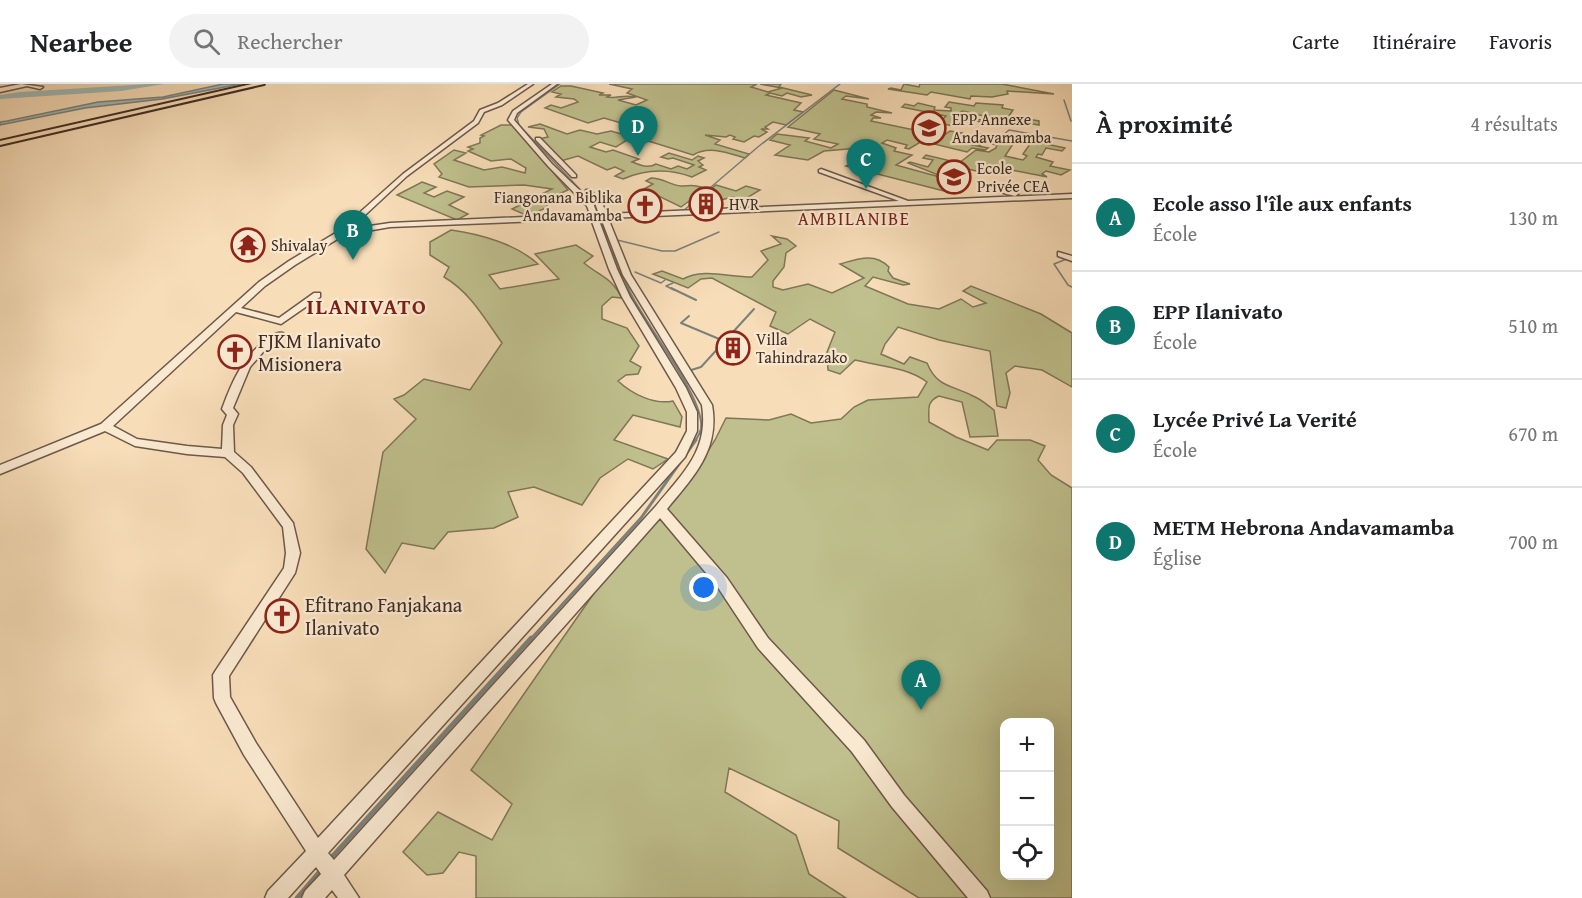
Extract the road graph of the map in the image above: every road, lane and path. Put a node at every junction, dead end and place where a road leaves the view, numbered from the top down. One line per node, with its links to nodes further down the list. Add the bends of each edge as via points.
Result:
1 (261, 84): 8 (main road)
2 (531, 84): 15 (street, via 482,111 476,122 405,175)
3 (555, 84): 14 (street, via 515,112 511,120)
4 (561, 84): 14 (street, via 520,117 598,202)
5 (24, 85): 6 (street); 7 (street)
6 (40, 87)
7 (0, 90)
8 (0, 143)
9 (821, 171): 13 (street)
10 (987, 187): 12 (street)
11 (1072, 196): 12 (street)
12 (1025, 198): 13 (street)
13 (908, 203): 14 (street)
14 (599, 217): 15 (street, via 390,225); 19 (street, via 627,275); 20 (street, via 626,297)
15 (342, 233): 17 (street, via 262,284)
16 (317, 295): 17 (street, via 281,321)
17 (234, 309): 21 (street)
18 (280, 335): 22 (street, via 246,363 227,409 233,414 228,425)
19 (699, 392): 20 (street); 24 (street, via 711,422 706,442 700,459)
20 (684, 395): 25 (street, via 692,412 692,431 681,454)
21 (105, 427): 22 (street, via 135,442); 23 (street)
22 (228, 453): 25 (street, via 247,470 289,526 293,553 290,569 221,675 222,698)
23 (0, 470)
24 (660, 509): 26 (street); 30 (street, via 722,582 763,643 858,746 898,801)
25 (316, 851): 26 (street); 27 (street)
26 (332, 875): 28 (street); 29 (street)
27 (275, 898)
28 (312, 898)
29 (349, 898)
30 (980, 898)

